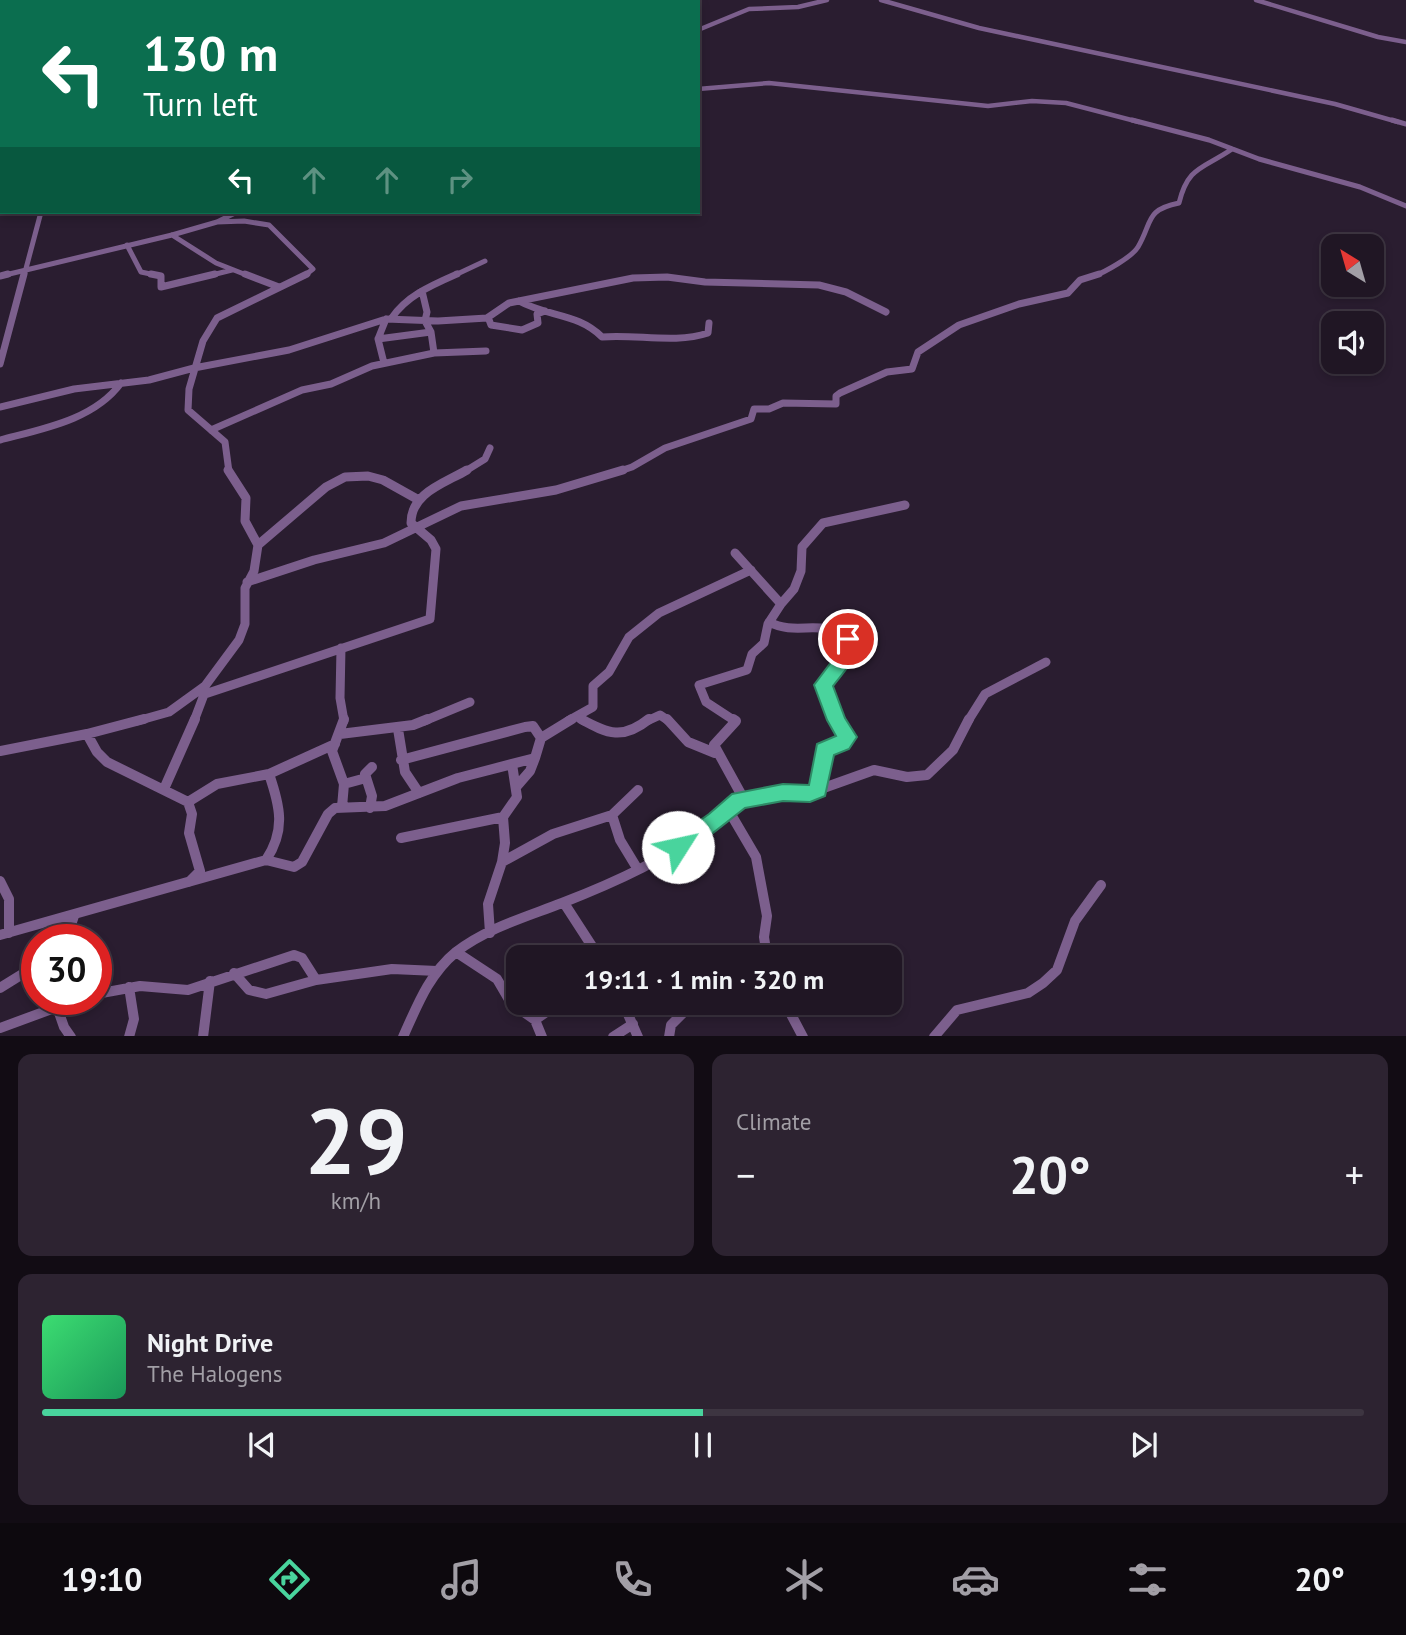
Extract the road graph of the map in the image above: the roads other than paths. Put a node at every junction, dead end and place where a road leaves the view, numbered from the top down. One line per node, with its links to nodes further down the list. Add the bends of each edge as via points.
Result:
1 (827, 0): 4 (street, via 745,9)
2 (881, 0): 7 (street, via 979,28 1322,101)
3 (1255, 0): 5 (street)
4 (700, 29)
5 (1406, 42)
6 (700, 89): 8 (street, via 769,83 991,107 1032,100 1063,102)
7 (1406, 124)
8 (1232, 149): 9 (street, via 1360,187); 43 (street, via 1193,171 1179,203 1160,207 1151,215 1137,250 1112,270 1080,280 1068,293 959,325 918,352 909,371 887,372 840,393 836,404 783,403 754,409 751,419 665,448 632,467 556,490 461,506)
9 (1406, 206)
10 (40, 214): 17 (street)
11 (233, 214): 12 (street)
12 (217, 222): 13 (street); 19 (street, via 269,225 313,269)
13 (172, 235): 14 (street); 16 (street)
14 (127, 245): 16 (street, via 141,272 161,275 161,287); 17 (street)
15 (485, 261): 20 (street)
16 (232, 270): 19 (street)
17 (24, 272): 18 (street); 30 (street)
18 (0, 276)
19 (279, 287): 35 (street, via 218,318 203,341)
20 (422, 291): 25 (street); 26 (street)
21 (519, 301): 22 (street); 23 (street, via 596,284 664,276 827,287); 24 (street, via 499,307)
22 (545, 311): 24 (street, via 537,314 535,327 520,330 491,325); 27 (street, via 589,324 602,337 690,339 708,332)
23 (886, 312)
24 (488, 317): 26 (street)
25 (388, 319): 26 (street); 29 (street); 35 (street, via 302,346)
26 (425, 321): 28 (street)
27 (709, 323)
28 (431, 332): 29 (street); 32 (street)
29 (378, 339): 34 (street)
30 (3, 345): 33 (street)
31 (486, 351): 32 (street)
32 (434, 353): 34 (street)
33 (0, 363)
34 (384, 363): 38 (street, via 295,393)
35 (194, 368): 36 (street); 38 (street, via 188,410)
36 (121, 383): 37 (street); 39 (street, via 117,393 100,404)
37 (0, 407)
38 (211, 430): 44 (street, via 225,442 228,469 246,496 246,525)
39 (0, 440)
40 (490, 448): 41 (street, via 485,459)
41 (416, 499): 43 (street, via 410,517); 44 (street, via 402,487 376,478 346,476 321,490)
42 (905, 505): 48 (street, via 823,523 802,547 802,571)
43 (415, 528): 47 (street, via 384,543); 50 (street, via 432,540 436,550 430,619)
44 (258, 545): 47 (street, via 254,571)
45 (735, 553): 46 (street)
46 (751, 570): 48 (street); 54 (street, via 659,613 634,633 609,672 593,686 593,707)
47 (247, 582): 52 (street, via 244,630)
48 (781, 604): 49 (street)
49 (771, 627): 59 (street, via 747,670 699,685 706,702 736,721); 71 (street, via 827,626 848,639 846,654 823,685 847,737 824,750)
50 (341, 648): 52 (street); 58 (street, via 344,720)
51 (1046, 662): 71 (street, via 985,694 953,750 927,775 907,777 874,770)
52 (205, 690): 56 (street, via 169,712); 69 (street)
53 (470, 702): 55 (street)
54 (578, 717): 57 (street); 59 (street, via 598,729 628,733 660,715 688,742)
55 (398, 729): 58 (street); 62 (street)
56 (87, 734): 60 (street); 69 (street, via 107,762)
57 (541, 738): 61 (street); 62 (street, via 533,726 525,727)
58 (337, 739): 65 (street); 67 (street, via 332,758)
59 (711, 749): 73 (street, via 741,794)
60 (0, 751)
61 (535, 758): 63 (street); 68 (street)
62 (401, 760): 72 (street)
63 (512, 764): 68 (street); 72 (street)
64 (372, 767): 66 (street)
65 (269, 774): 74 (street, via 216,784); 81 (street, via 279,807 281,837)
66 (366, 778): 67 (street); 76 (street, via 372,796)
67 (344, 784): 75 (street)
68 (517, 786): 79 (street, via 516,803)
69 (164, 789): 74 (street)
70 (638, 790): 78 (street)
71 (818, 790): 73 (street)
72 (419, 793): 76 (street, via 399,803)
73 (740, 800): 77 (street)
74 (188, 802): 84 (street, via 192,814 189,833)
75 (342, 807): 76 (street); 81 (street, via 328,814 302,862 294,867)
76 (370, 808)
77 (729, 811): 83 (street, via 678,847); 93 (street, via 756,857 767,916)
78 (612, 815): 82 (street, via 553,834); 83 (street)
79 (503, 817): 80 (street); 82 (street)
80 (401, 838)
81 (266, 860): 84 (street)
82 (502, 862): 90 (street, via 488,904)
83 (637, 868): 87 (street)
84 (203, 875): 88 (street)
85 (0, 881): 91 (street, via 9,899)
86 (1101, 885): 121 (street, via 1075,921 1057,970 1043,984 1028,993 957,1010)
87 (564, 903): 90 (street); 92 (street)
88 (74, 916): 89 (street); 91 (street)
89 (71, 924)
90 (490, 933): 94 (street)
91 (4, 934)
92 (591, 945)
93 (765, 945)
94 (456, 952): 95 (street); 110 (street, via 489,972 511,1003)
95 (437, 971): 98 (street, via 388,969); 116 (street)
96 (234, 973): 98 (street, via 249,990 266,994); 98 (street, via 294,955 302,958); 99 (street)
97 (21, 975): 101 (street)
98 (316, 980)
99 (210, 981): 102 (street); 104 (street)
100 (130, 987): 102 (street); 103 (street); 114 (street, via 134,1019)
101 (0, 988)
102 (188, 990): 104 (street)
103 (112, 991)
104 (206, 998): 115 (street)
105 (31, 1015): 111 (street)
106 (58, 1015): 113 (street)
107 (543, 1015): 110 (street)
108 (681, 1015): 119 (street)
109 (791, 1015): 120 (street)
110 (536, 1020): 117 (street)
111 (0, 1028)
112 (636, 1030): 118 (street)
113 (70, 1036)
114 (129, 1036)
115 (203, 1036)
116 (404, 1036)
117 (542, 1036)
118 (616, 1036)
119 (668, 1036)
120 (802, 1036)
121 (935, 1036)

